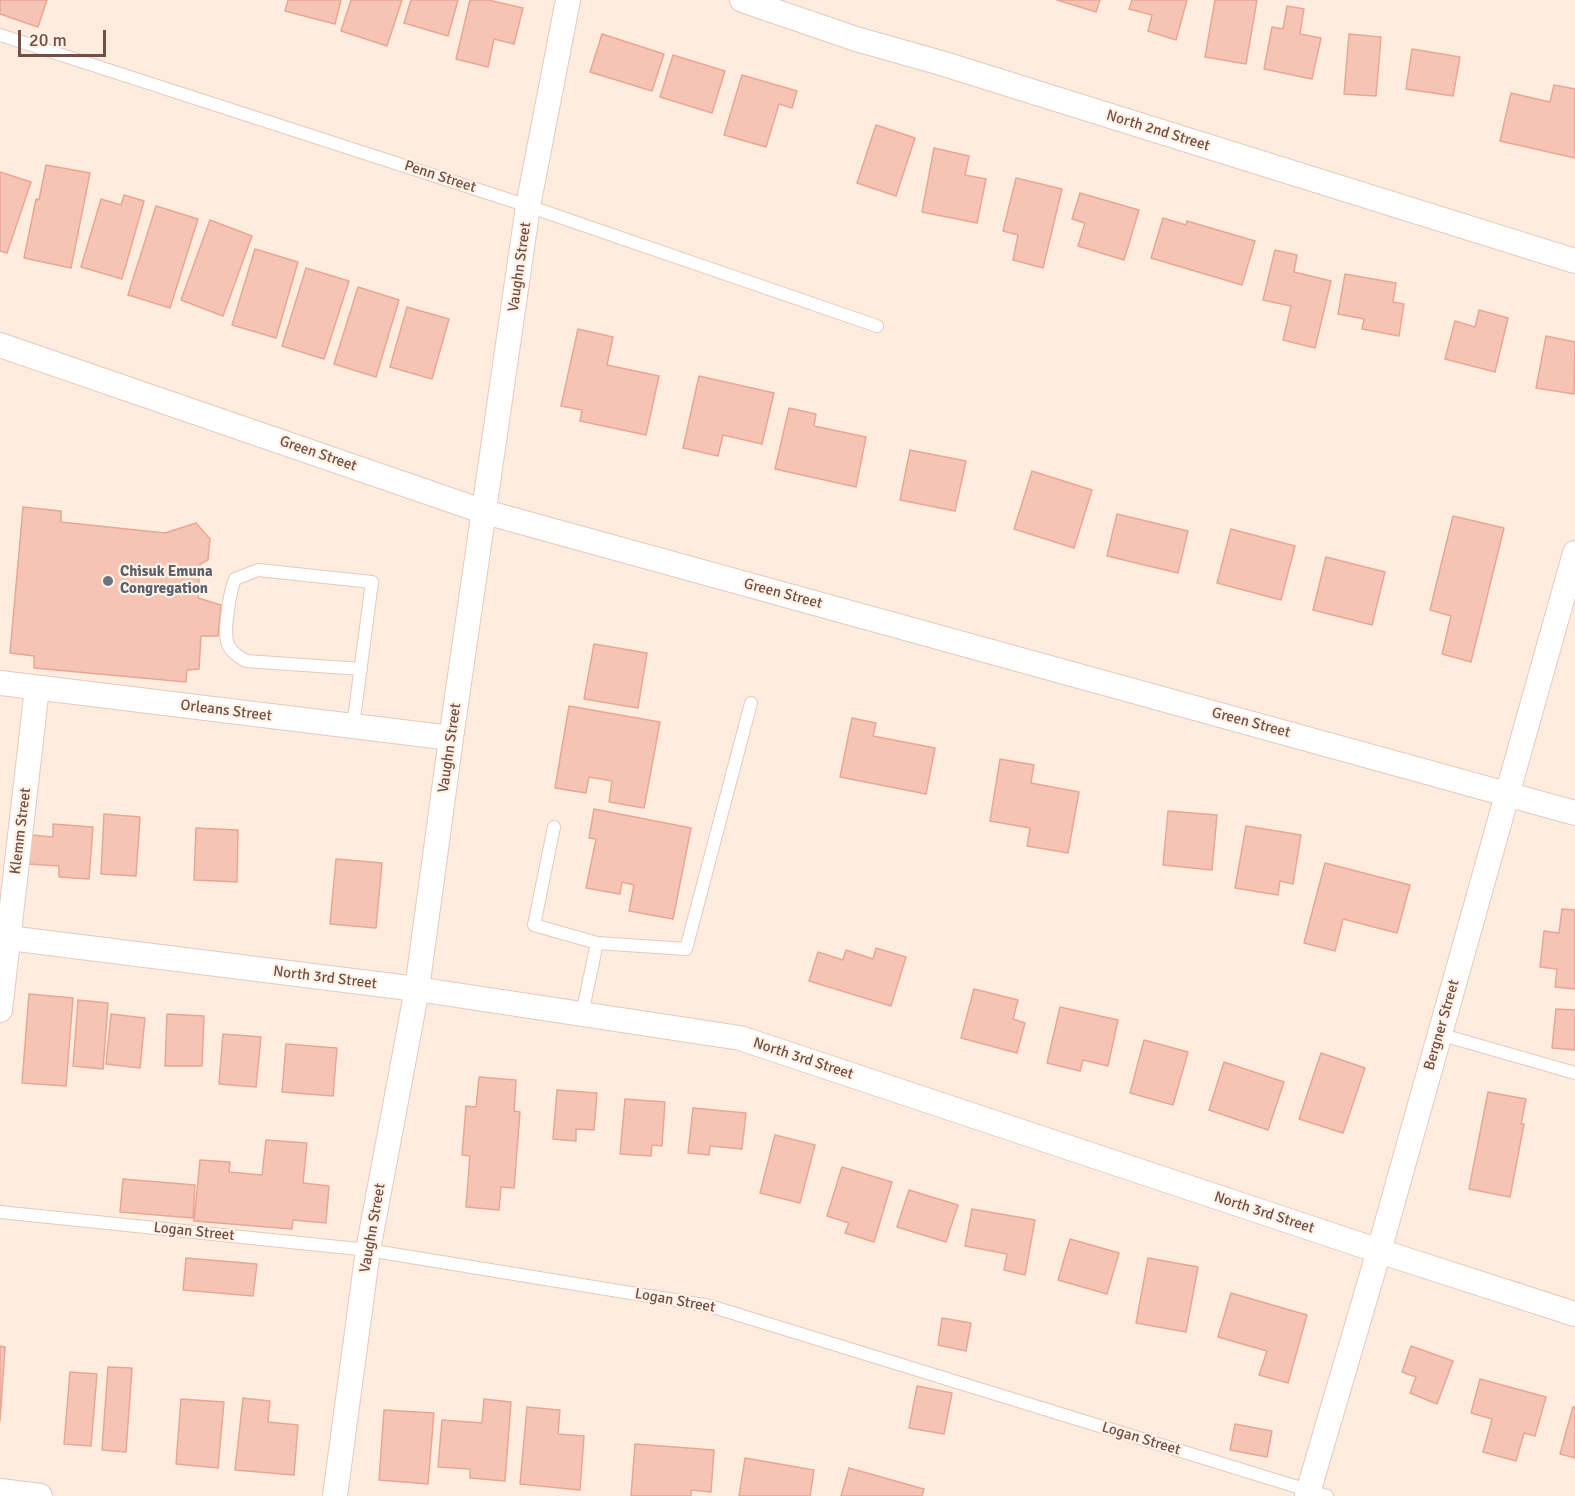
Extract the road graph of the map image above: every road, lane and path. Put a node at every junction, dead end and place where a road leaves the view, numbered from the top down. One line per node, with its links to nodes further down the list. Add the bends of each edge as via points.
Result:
1 (568, 0): 4 (street, Vaughn Street)
2 (742, 0): 5 (street, North 2nd Street, via 856,39)
3 (0, 35): 4 (lane, Penn Street)
4 (528, 206): 6 (lane, Penn Street); 8 (street, Vaughn Street)
5 (1575, 261)
6 (877, 326)
7 (0, 345): 8 (street, Green Street)
8 (485, 512): 15 (street, Vaughn Street); 16 (street, Green Street)
9 (1575, 553): 16 (street, Bergner Street)
10 (361, 669): 10 (lane, via 372,582 258,570 235,579 230,591 227,641 233,653 246,661); 14 (lane)
11 (0, 683): 12 (street, Orleans Street)
12 (37, 688): 14 (street, Orleans Street); 19 (street, Klemm Street)
13 (751, 704): 20 (lane, via 686,949)
14 (353, 726): 15 (street, Orleans Street)
15 (451, 738): 21 (street, Vaughn Street)
16 (1508, 794): 17 (street, Green Street); 24 (street, Bergner Street)
17 (1575, 813)
18 (554, 828): 20 (lane, via 534,925)
19 (4, 938): 21 (street, North 3rd Street); 22 (street, Klemm Street)
20 (597, 943): 23 (lane)
21 (417, 989): 23 (street, North 3rd Street); 27 (street, Vaughn Street)
22 (0, 1010)
23 (582, 1014): 28 (street, North 3rd Street, via 740,1038)
24 (1439, 1034): 25 (lane); 28 (street, Bergner Street)
25 (1575, 1073)
26 (0, 1212): 27 (lane, Logan Street)
27 (368, 1250): 31 (lane, Logan Street, via 710,1306); 33 (street, Vaughn Street)
28 (1379, 1251): 29 (street, North 3rd Street); 31 (street, Bergner Street)
29 (1575, 1314)
30 (0, 1491): 32 (street)
31 (1314, 1494)
32 (40, 1496)
33 (335, 1496)

